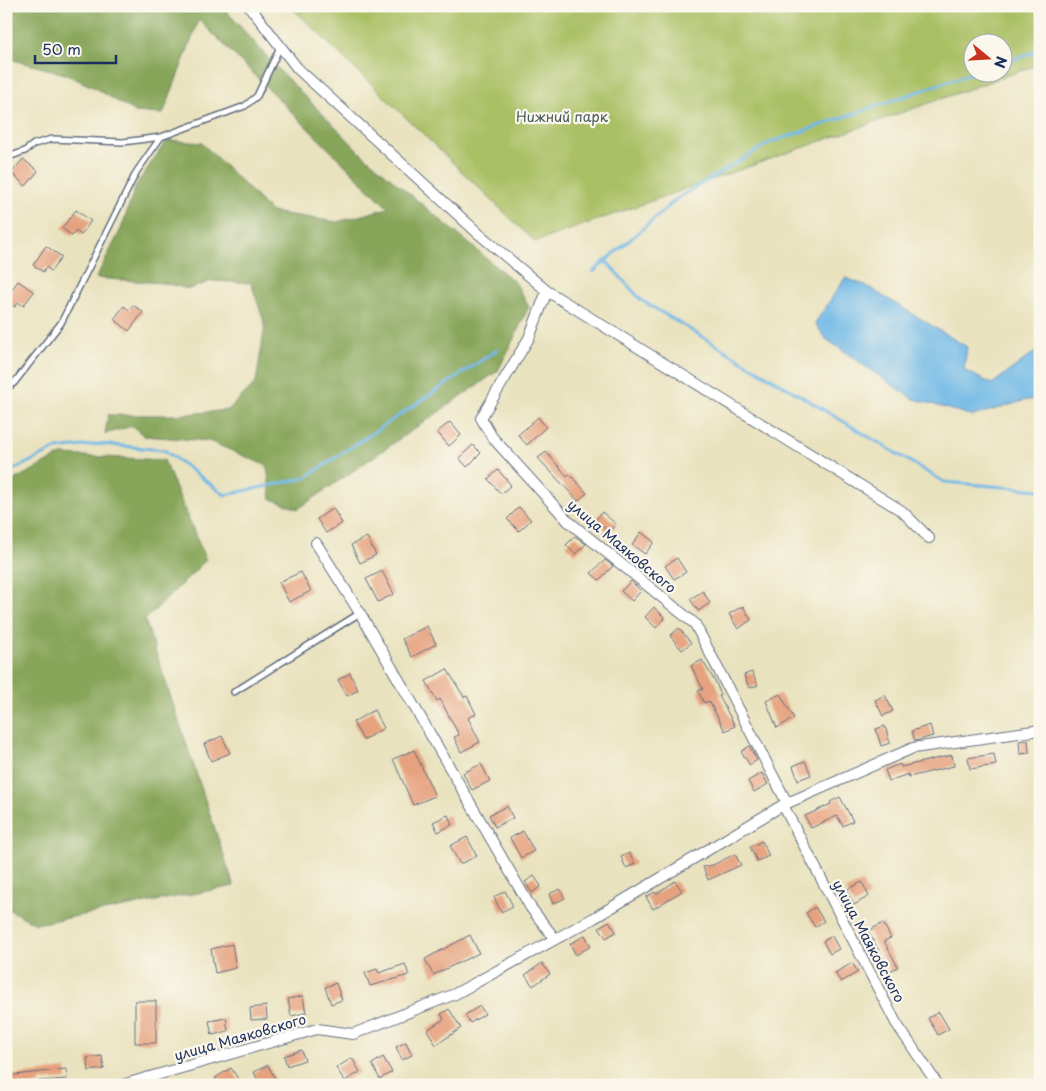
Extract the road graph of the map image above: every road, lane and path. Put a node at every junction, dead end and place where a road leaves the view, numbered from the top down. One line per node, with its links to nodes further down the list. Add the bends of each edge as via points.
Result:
1 (249, 6): 2 (street)
2 (280, 47): 3 (lane, via 258,96 245,106); 5 (street, via 298,70 479,234)
3 (160, 137): 4 (lane, via 123,142 52,139); 6 (lane, via 137,171 61,323)
4 (6, 158)
5 (547, 290): 7 (street, via 902,511); 12 (street, улица Маяковского, via 529,338 480,418 492,437 568,521 695,624)
6 (6, 389)
7 (929, 538)
8 (316, 543): 9 (street)
9 (360, 613): 10 (lane); 13 (street, via 531,908)
10 (234, 692)
11 (1040, 730): 12 (street, улица Маяковского, via 913,748)
12 (785, 804): 13 (street, улица Маяковского); 15 (street, улица Маяковского, via 896,1023)
13 (555, 939): 14 (street, улица Маяковского, via 456,994 353,1034 317,1029)
14 (122, 1085)
15 (938, 1085)

